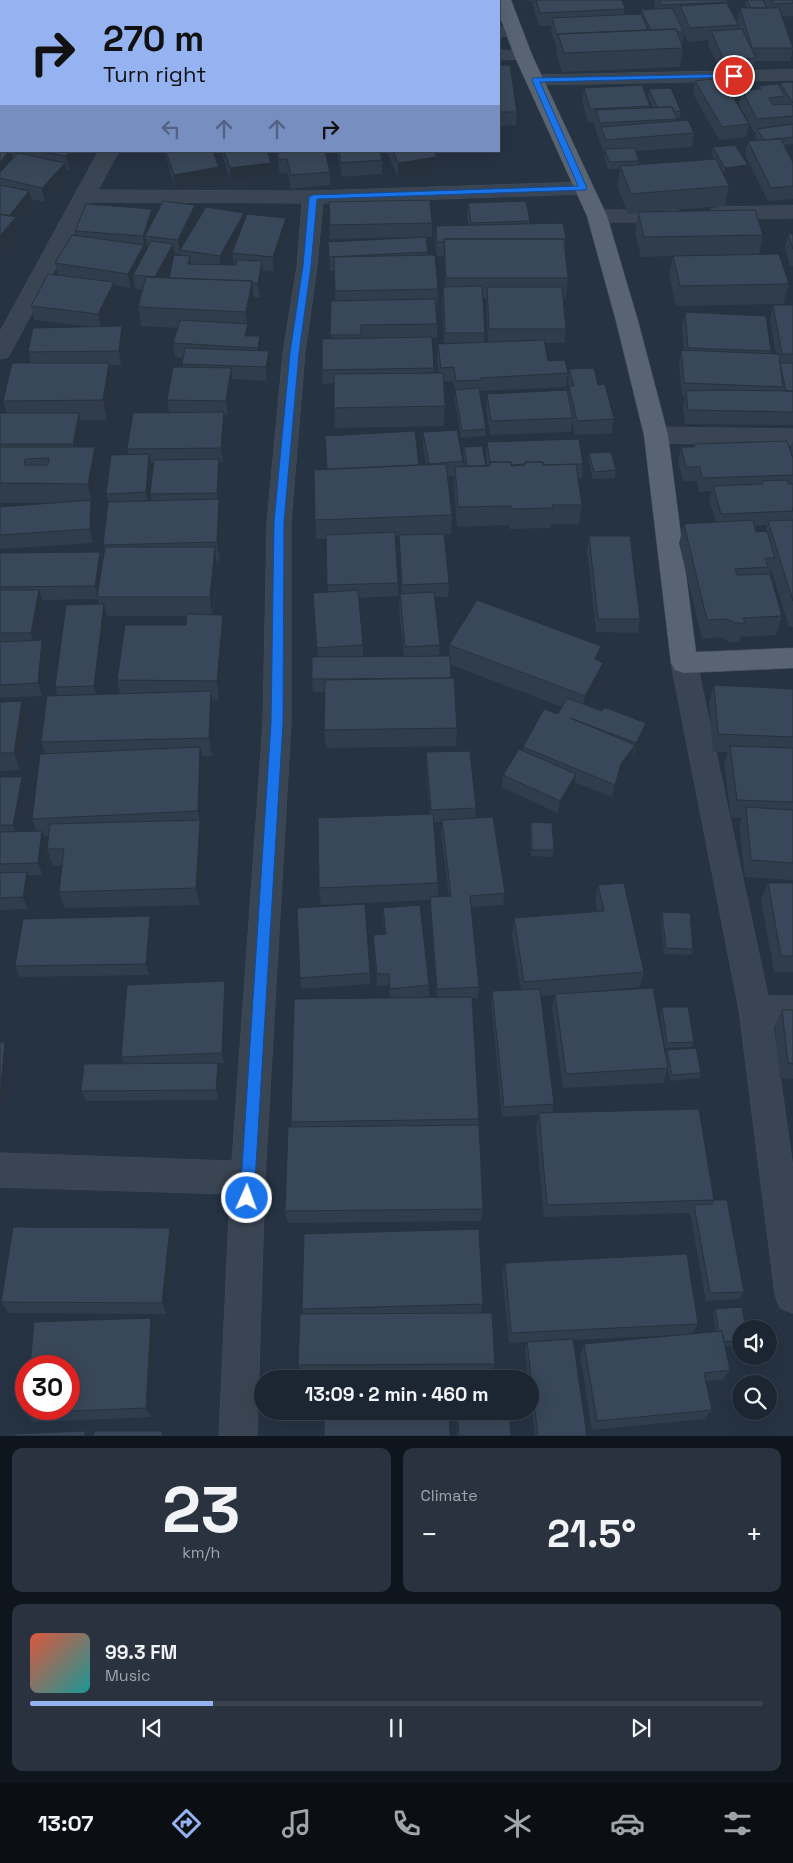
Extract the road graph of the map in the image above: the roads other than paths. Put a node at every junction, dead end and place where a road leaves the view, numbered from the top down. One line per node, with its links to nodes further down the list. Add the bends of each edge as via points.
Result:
1 (468, 0): 2 (street)
2 (473, 0)
3 (502, 0): 4 (main road)
4 (506, 32): 6 (main road)
5 (500, 55): 6 (street)
6 (523, 55): 8 (main road)
7 (793, 75): 8 (street)
8 (536, 80): 10 (main road)
9 (108, 152): 11 (street)
10 (583, 188): 12 (street); 14 (main road)
11 (84, 196): 12 (street); 15 (street)
12 (313, 197): 23 (street, via 294,353 279,522 277,723)
13 (793, 212): 14 (street)
14 (597, 216): 16 (main road)
15 (0, 352)
16 (656, 435): 17 (street); 19 (main road)
17 (793, 437)
18 (793, 658): 19 (main road)
19 (684, 663): 20 (street)
20 (755, 1010): 21 (street); 24 (street)
21 (793, 1011)
22 (0, 1170): 23 (street)
23 (248, 1178): 25 (street)
24 (793, 1295)
25 (238, 1436)

